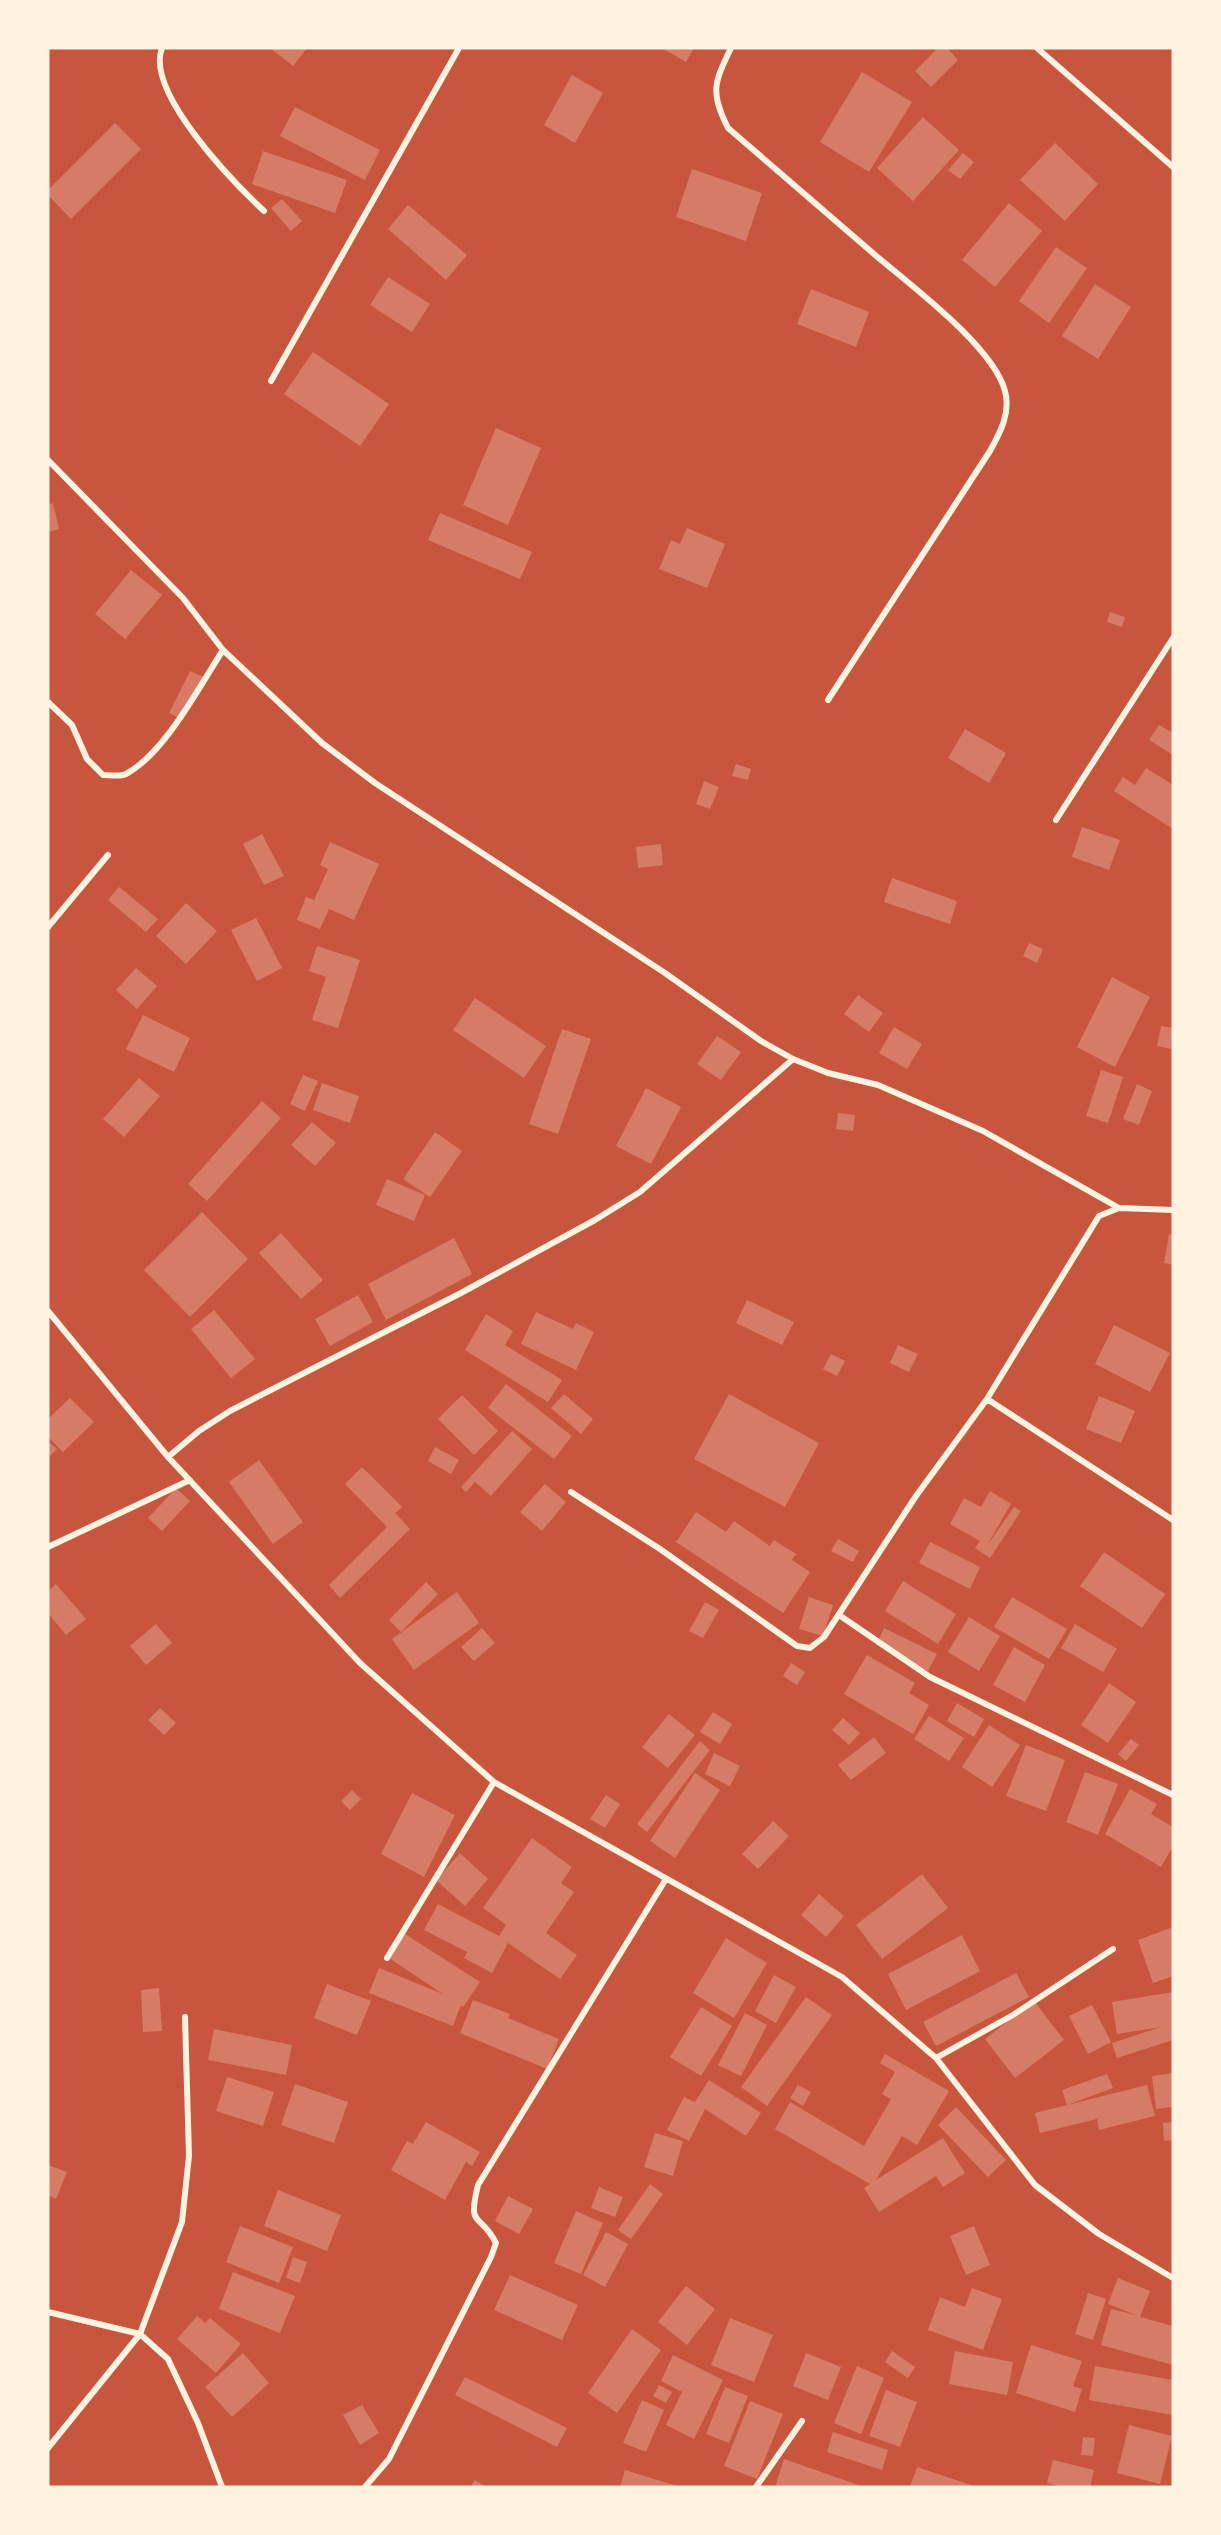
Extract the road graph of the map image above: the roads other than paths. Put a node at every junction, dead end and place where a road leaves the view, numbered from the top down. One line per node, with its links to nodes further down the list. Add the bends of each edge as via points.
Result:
1 (162, 48): 6 (street, via 162,80 172,102 228,177)
2 (459, 48): 7 (street)
3 (731, 48): 11 (street, via 715,91 716,105 728,128 968,336 984,354 1006,392 1008,407 1002,430 990,451)
4 (1037, 48): 5 (street)
5 (1173, 167)
6 (264, 211)
7 (271, 381)
8 (48, 460): 10 (street, via 183,598)
9 (1173, 638): 13 (street)
10 (223, 650): 12 (street, via 164,741 124,775 103,775 87,759 72,725); 16 (street, via 322,743 375,783)
11 (828, 700)
12 (48, 702)
13 (1056, 820)
14 (108, 855): 15 (street)
15 (48, 927)
16 (793, 1059): 17 (street, via 828,1073 878,1085 983,1131); 21 (street, via 640,1192 461,1293 230,1411)
17 (1119, 1208): 18 (street); 20 (street, via 1099,1216 1089,1230)
18 (1173, 1210)
19 (48, 1311): 21 (street)
20 (987, 1399): 24 (street); 26 (street, via 916,1496)
21 (168, 1457): 22 (street)
22 (190, 1480): 25 (street); 27 (street, via 360,1663)
23 (572, 1492): 26 (street, via 797,1646 810,1648 824,1637)
24 (1173, 1520)
25 (48, 1548)
26 (839, 1615): 28 (street, via 930,1677)
27 (494, 1782): 29 (street); 31 (street)
28 (1173, 1796)
29 (666, 1879): 33 (street, via 842,1977); 40 (street, via 478,2185 474,2217 496,2243 491,2257 389,2459)
30 (1113, 1949): 33 (street, via 1013,2015)
31 (387, 1958)
32 (185, 2017): 36 (street, via 189,2157 182,2222)
33 (936, 2058): 34 (street, via 1035,2185 1099,2234)
34 (1173, 2278)
35 (48, 2312): 36 (street)
36 (140, 2334): 38 (street); 39 (street, via 168,2359)
37 (802, 2421): 41 (street)
38 (48, 2448)
39 (222, 2487)
40 (365, 2487)
41 (756, 2487)

